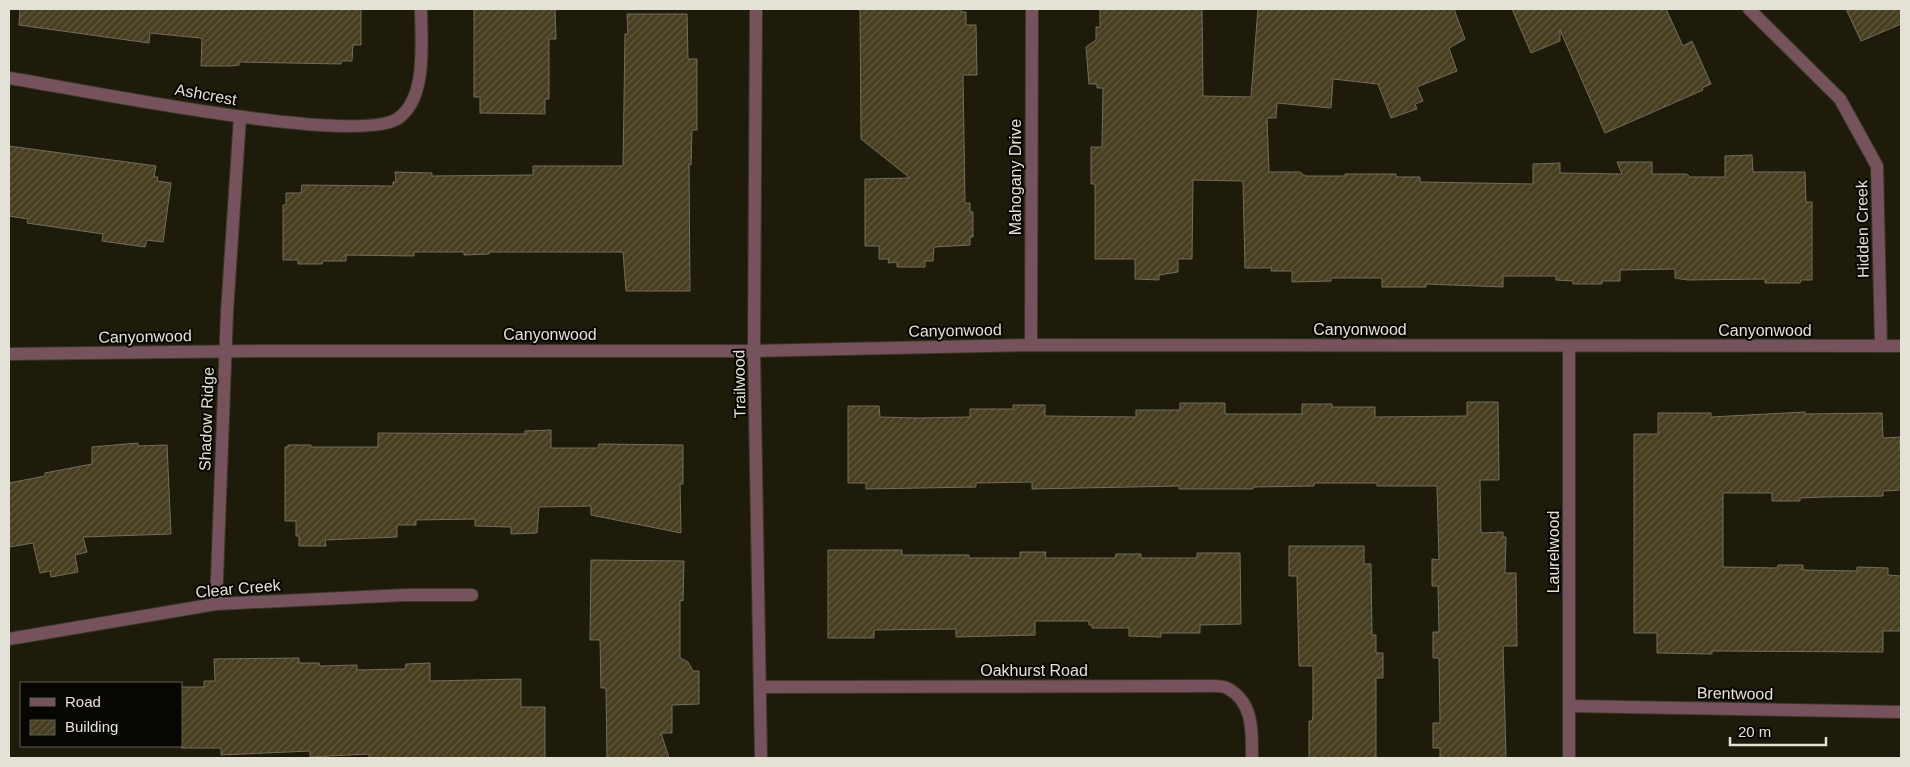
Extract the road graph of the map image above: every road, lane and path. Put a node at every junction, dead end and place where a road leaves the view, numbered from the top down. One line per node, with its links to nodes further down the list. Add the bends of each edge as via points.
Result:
1 (421, 9): 6 (street, Ashcrest, via 421,66 415,97 397,118 378,126 346,127)
2 (756, 9): 12 (street, Trailwood)
3 (1032, 9): 7 (street, Mahogany Drive)
4 (1749, 9): 9 (street, Hidden Creek, via 1840,99 1877,166)
5 (9, 78): 6 (street, Ashcrest)
6 (240, 117): 11 (street, Shadow Ridge)
7 (1032, 345): 8 (street, Canyonwood); 12 (street, Canyonwood)
8 (1569, 346): 9 (street, Canyonwood); 18 (street, Laurelwood)
9 (1881, 346): 10 (street, Canyonwood)
10 (1901, 346)
11 (225, 351): 12 (street, Canyonwood); 13 (street, Canyonwood); 15 (street, Shadow Ridge)
12 (754, 351): 17 (street, Trailwood)
13 (9, 354)
14 (472, 595): 15 (street, Clear Creek)
15 (216, 604): 16 (street, Clear Creek)
16 (9, 640)
17 (760, 687): 20 (street, Trailwood); 21 (street, Oakhurst Road, via 1226,688 1246,703 1252,725)
18 (1569, 706): 19 (street, Brentwood); 22 (street, Laurelwood)
19 (1901, 712)
20 (761, 758)
21 (1252, 758)
22 (1569, 758)

